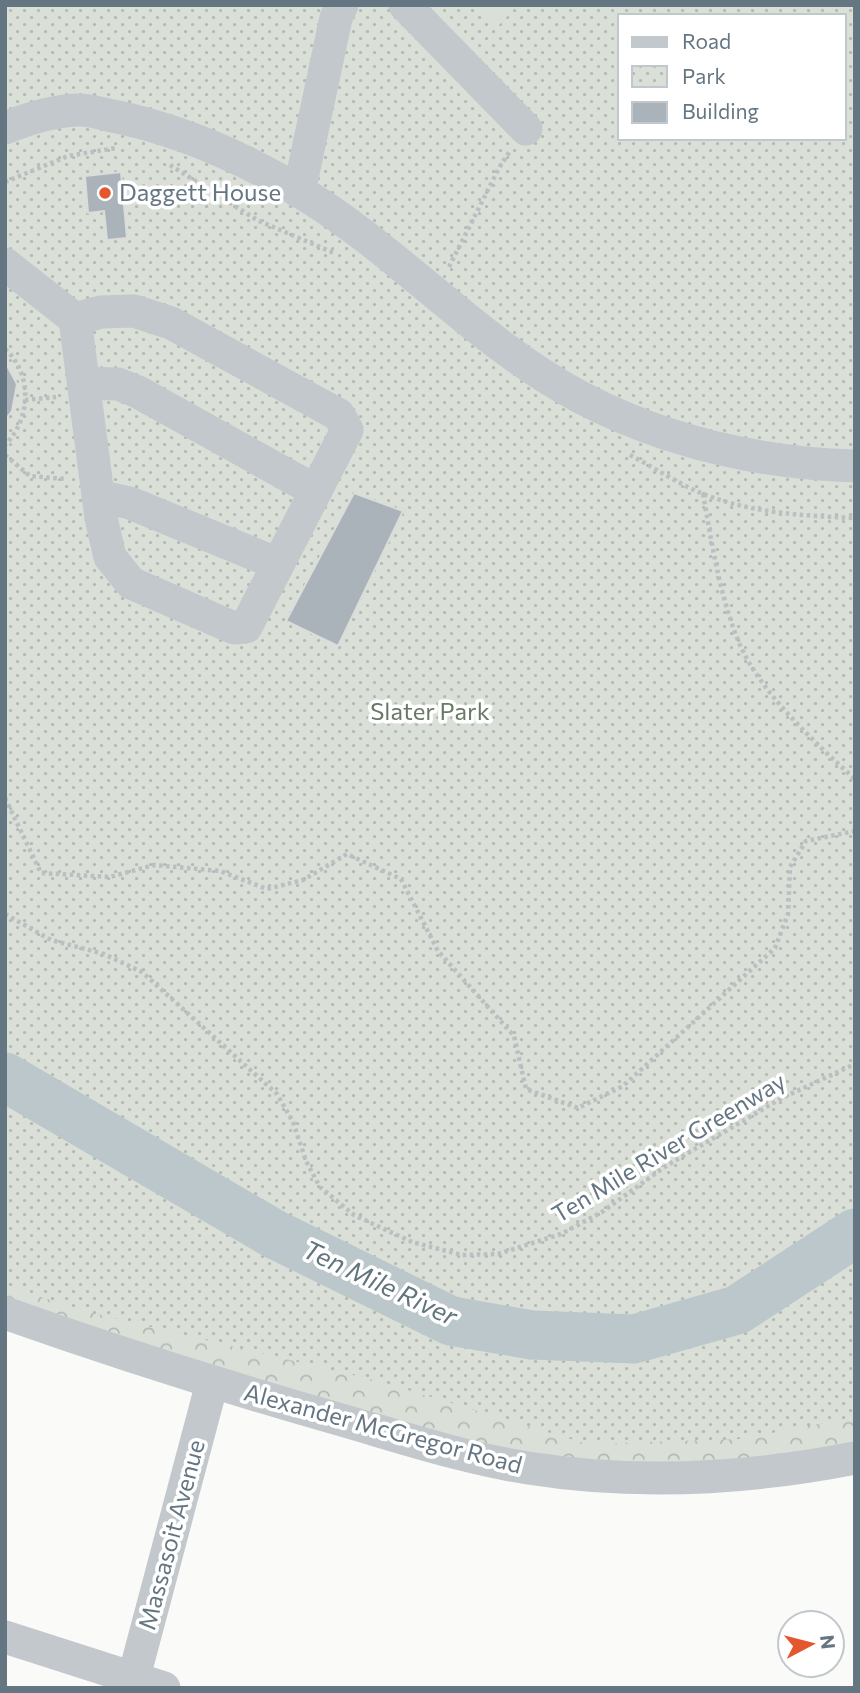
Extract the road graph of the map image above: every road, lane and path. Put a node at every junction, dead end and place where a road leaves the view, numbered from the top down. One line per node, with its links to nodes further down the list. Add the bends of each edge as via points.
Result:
1 (342, 5): 5 (street)
2 (405, 5): 4 (street)
3 (5, 128): 5 (street, via 43,115 79,110 115,116 165,128)
4 (526, 129): 7 (path, via 499,168)
5 (299, 192): 13 (street, via 515,356 637,426 735,453)
6 (5, 264): 8 (street)
7 (443, 277)
8 (75, 319): 10 (street); 15 (street, via 101,312 134,312 171,323 339,415 347,430)
9 (5, 349): 11 (path, via 20,369 26,390 20,425)
10 (84, 383): 14 (street); 15 (street, via 118,384 138,391)
11 (5, 445)
12 (5, 455): 14 (path, via 30,476)
13 (855, 466)
14 (97, 487): 17 (street); 17 (street, via 110,557 131,583 234,628 246,627)
15 (316, 491): 17 (street)
16 (704, 494): 18 (path, via 717,570 741,646 774,697)
17 (278, 564)
18 (855, 779)
19 (5, 798): 20 (path, via 41,873 110,877 154,865 220,871 267,889 303,880 347,854 401,879 438,951 514,1036 526,1089 578,1108 623,1086 775,948 788,914 790,867 806,841)
20 (855, 831)
21 (5, 914): 22 (path, Ten Mile River Greenway, via 51,940 104,954 142,972 276,1094 320,1187 354,1215 412,1242 462,1255 498,1254 561,1234 782,1098)
22 (855, 1065)
23 (5, 1313): 24 (street, Alexander McGregor Road)
24 (212, 1383): 25 (street, Alexander McGregor Road, via 416,1442 528,1468 664,1478 797,1470); 27 (street, Massasoit Avenue)
25 (855, 1458)
26 (5, 1637): 27 (street)
27 (143, 1685)

